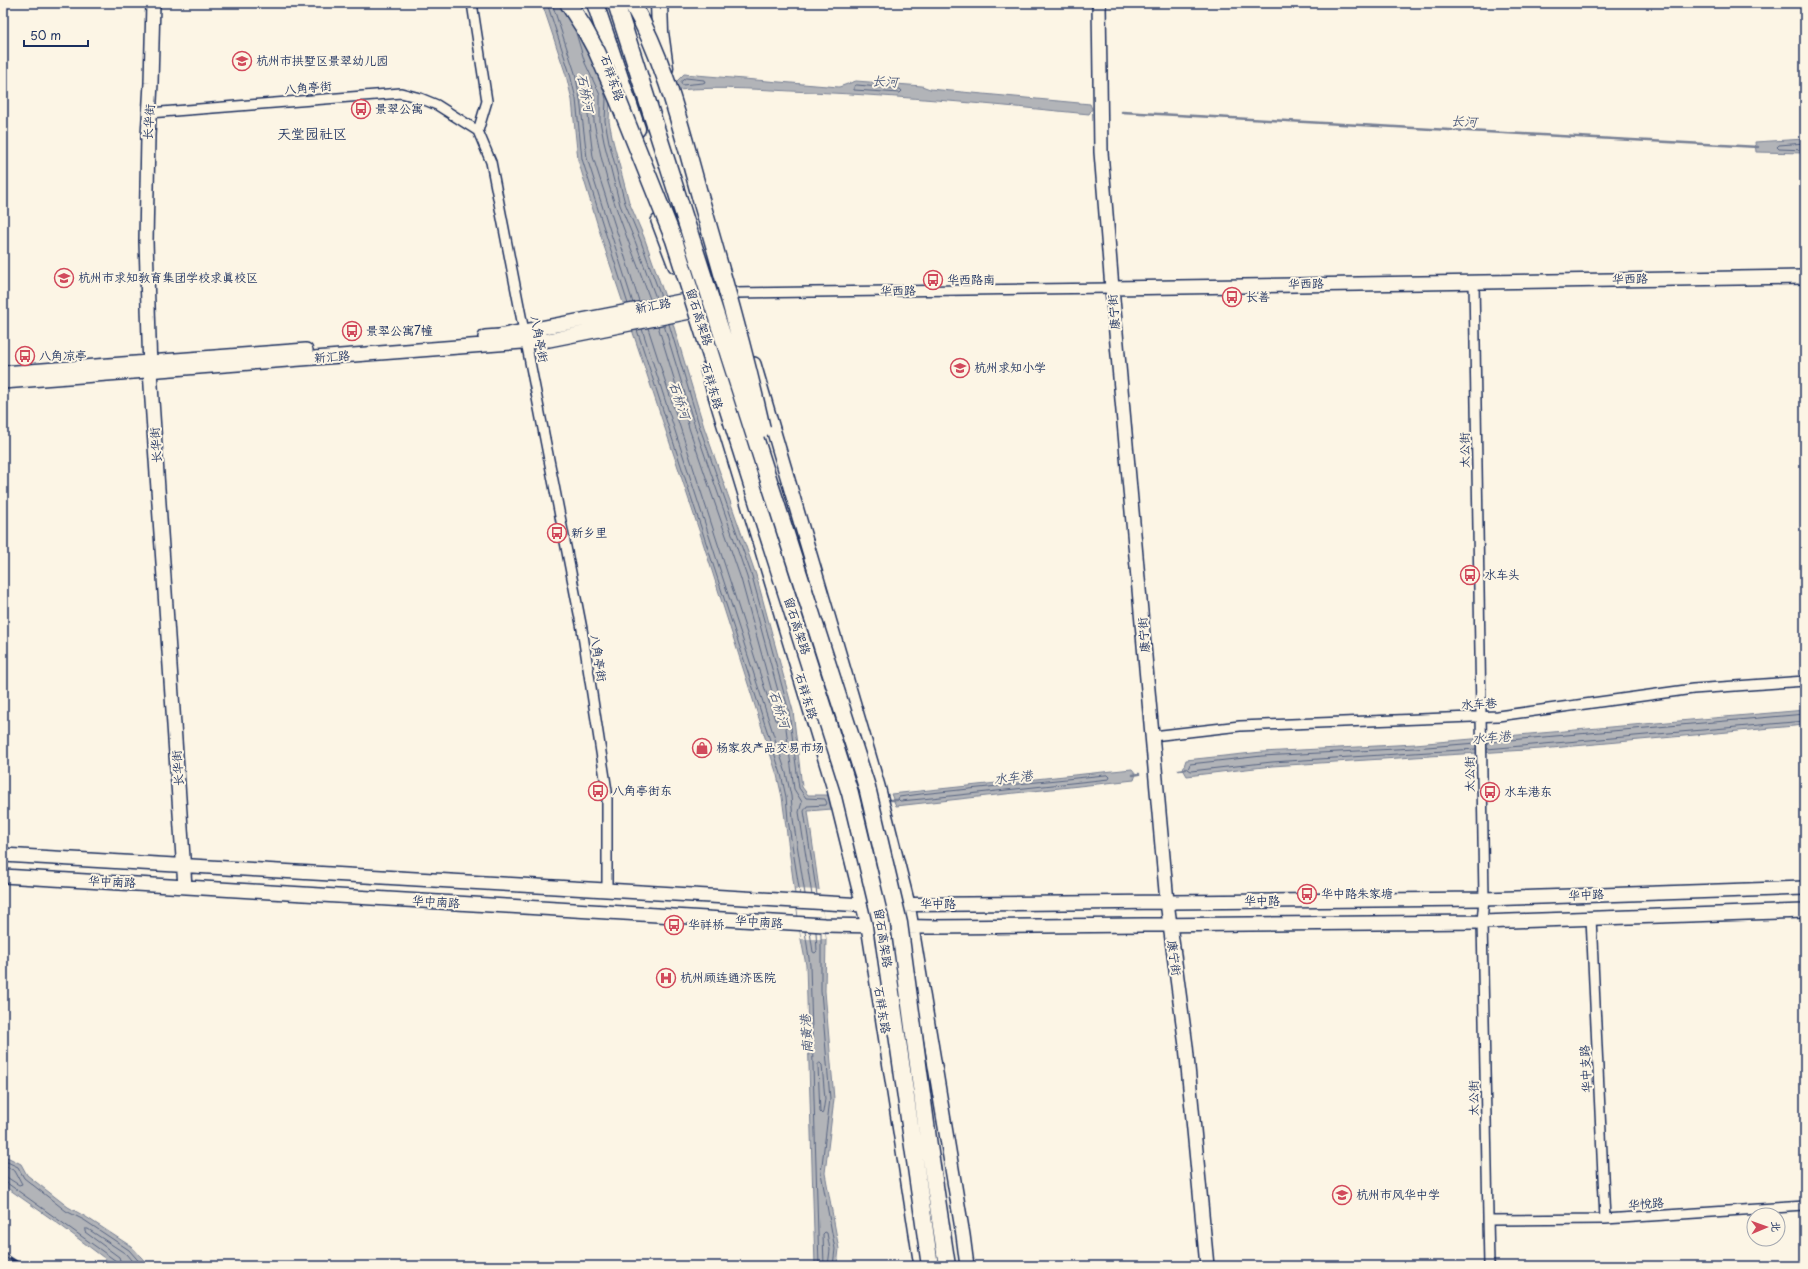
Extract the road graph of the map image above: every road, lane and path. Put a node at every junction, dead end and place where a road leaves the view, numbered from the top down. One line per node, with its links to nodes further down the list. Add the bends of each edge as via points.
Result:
1 (153, 3): 12 (main road, 长华街)
2 (472, 3): 13 (street, via 487,101)
3 (568, 3): 14 (highway, bridge, via 584,28 618,100)
4 (587, 3): 19 (main road, 石祥东路)
5 (595, 3): 14 (highway, 留石高架路, bridge)
6 (616, 3): 25 (highway, 留石高架路, bridge)
7 (632, 3): 11 (highway, bridge, via 649,34)
8 (638, 3): 18 (main road, via 663,93)
9 (659, 3): 11 (highway, bridge, via 660,32)
10 (1099, 3): 17 (main road, 康宁街, via 1101,152)
11 (669, 90): 25 (highway, bridge, via 749,370)
12 (149, 113): 13 (street, 八角亭街, via 401,93 437,105); 22 (main road, 长华街, via 146,240)
13 (478, 131): 21 (street, 八角亭街, via 491,162)
14 (674, 240): 45 (highway, 留石高架路, bridge, via 850,793 881,922)
15 (1805, 277): 16 (main road, 华西路)
16 (1474, 281): 17 (main road, 华西路); 27 (street, 太公街)
17 (1112, 288): 18 (street, 华西路); 28 (main road, 康宁街)
18 (734, 294): 19 (main road, 新汇路); 20 (main road, 新汇路); 37 (main road, via 878,786)
19 (686, 299): 20 (main road, 石祥东路); 21 (main road, 新汇路, via 618,312)
20 (690, 312): 21 (main road, 新汇路, via 549,340); 38 (main road, 石祥东路, via 834,789)
21 (526, 336): 22 (main road, 新汇路, via 499,336); 34 (street, 八角亭街, via 582,630 607,790)
22 (151, 366): 23 (main road, 新汇路); 24 (main road, 新汇路); 30 (main road, 长华街)
23 (3, 373)
24 (3, 382)
25 (786, 534): 51 (highway, 留石高架路, bridge, via 867,788 899,923)
26 (1805, 681): 27 (street, 水车巷, via 1693,689)
27 (1482, 717): 28 (street, 水车巷, via 1240,726); 35 (street, 太公街)
28 (1153, 736): 36 (main road, 康宁街)
29 (3, 855): 30 (main road, 华中南路)
30 (184, 866): 32 (main road, 长华街); 34 (main road, 华中南路)
31 (3, 876): 32 (main road, 华中南路)
32 (185, 887): 43 (main road, 华中南路)
33 (1805, 888): 35 (main road, 华中路)
34 (606, 890): 38 (main road, 华中南路)
35 (1484, 899): 36 (main road, 华中路); 41 (street, 太公街)
36 (1167, 902): 37 (main road, 华中路); 42 (main road, 康宁街)
37 (908, 904): 38 (main road, 华中路); 44 (main road)
38 (863, 905): 43 (main road, 石祥东路)
39 (1805, 911): 40 (main road, 华中路)
40 (1591, 918): 41 (main road, 华中路); 47 (street, 华中支路)
41 (1482, 922): 42 (main road, 华中路); 48 (street, 太公街)
42 (1170, 925): 44 (main road, 华中路); 53 (main road, 康宁街, via 1186,1046)
43 (868, 926): 44 (main road, 华中路); 49 (main road, 石祥东路)
44 (912, 926): 52 (main road)
45 (913, 1151): 49 (highway, bridge); 50 (highway, 留石高架路, bridge)
46 (1805, 1206): 47 (street, 华悦路)
47 (1606, 1219): 48 (street, 华悦路)
48 (1489, 1220): 54 (street, 太公街)
49 (921, 1266)
50 (930, 1266)
51 (946, 1266)
52 (967, 1266)
53 (1207, 1266)
54 (1489, 1266)

